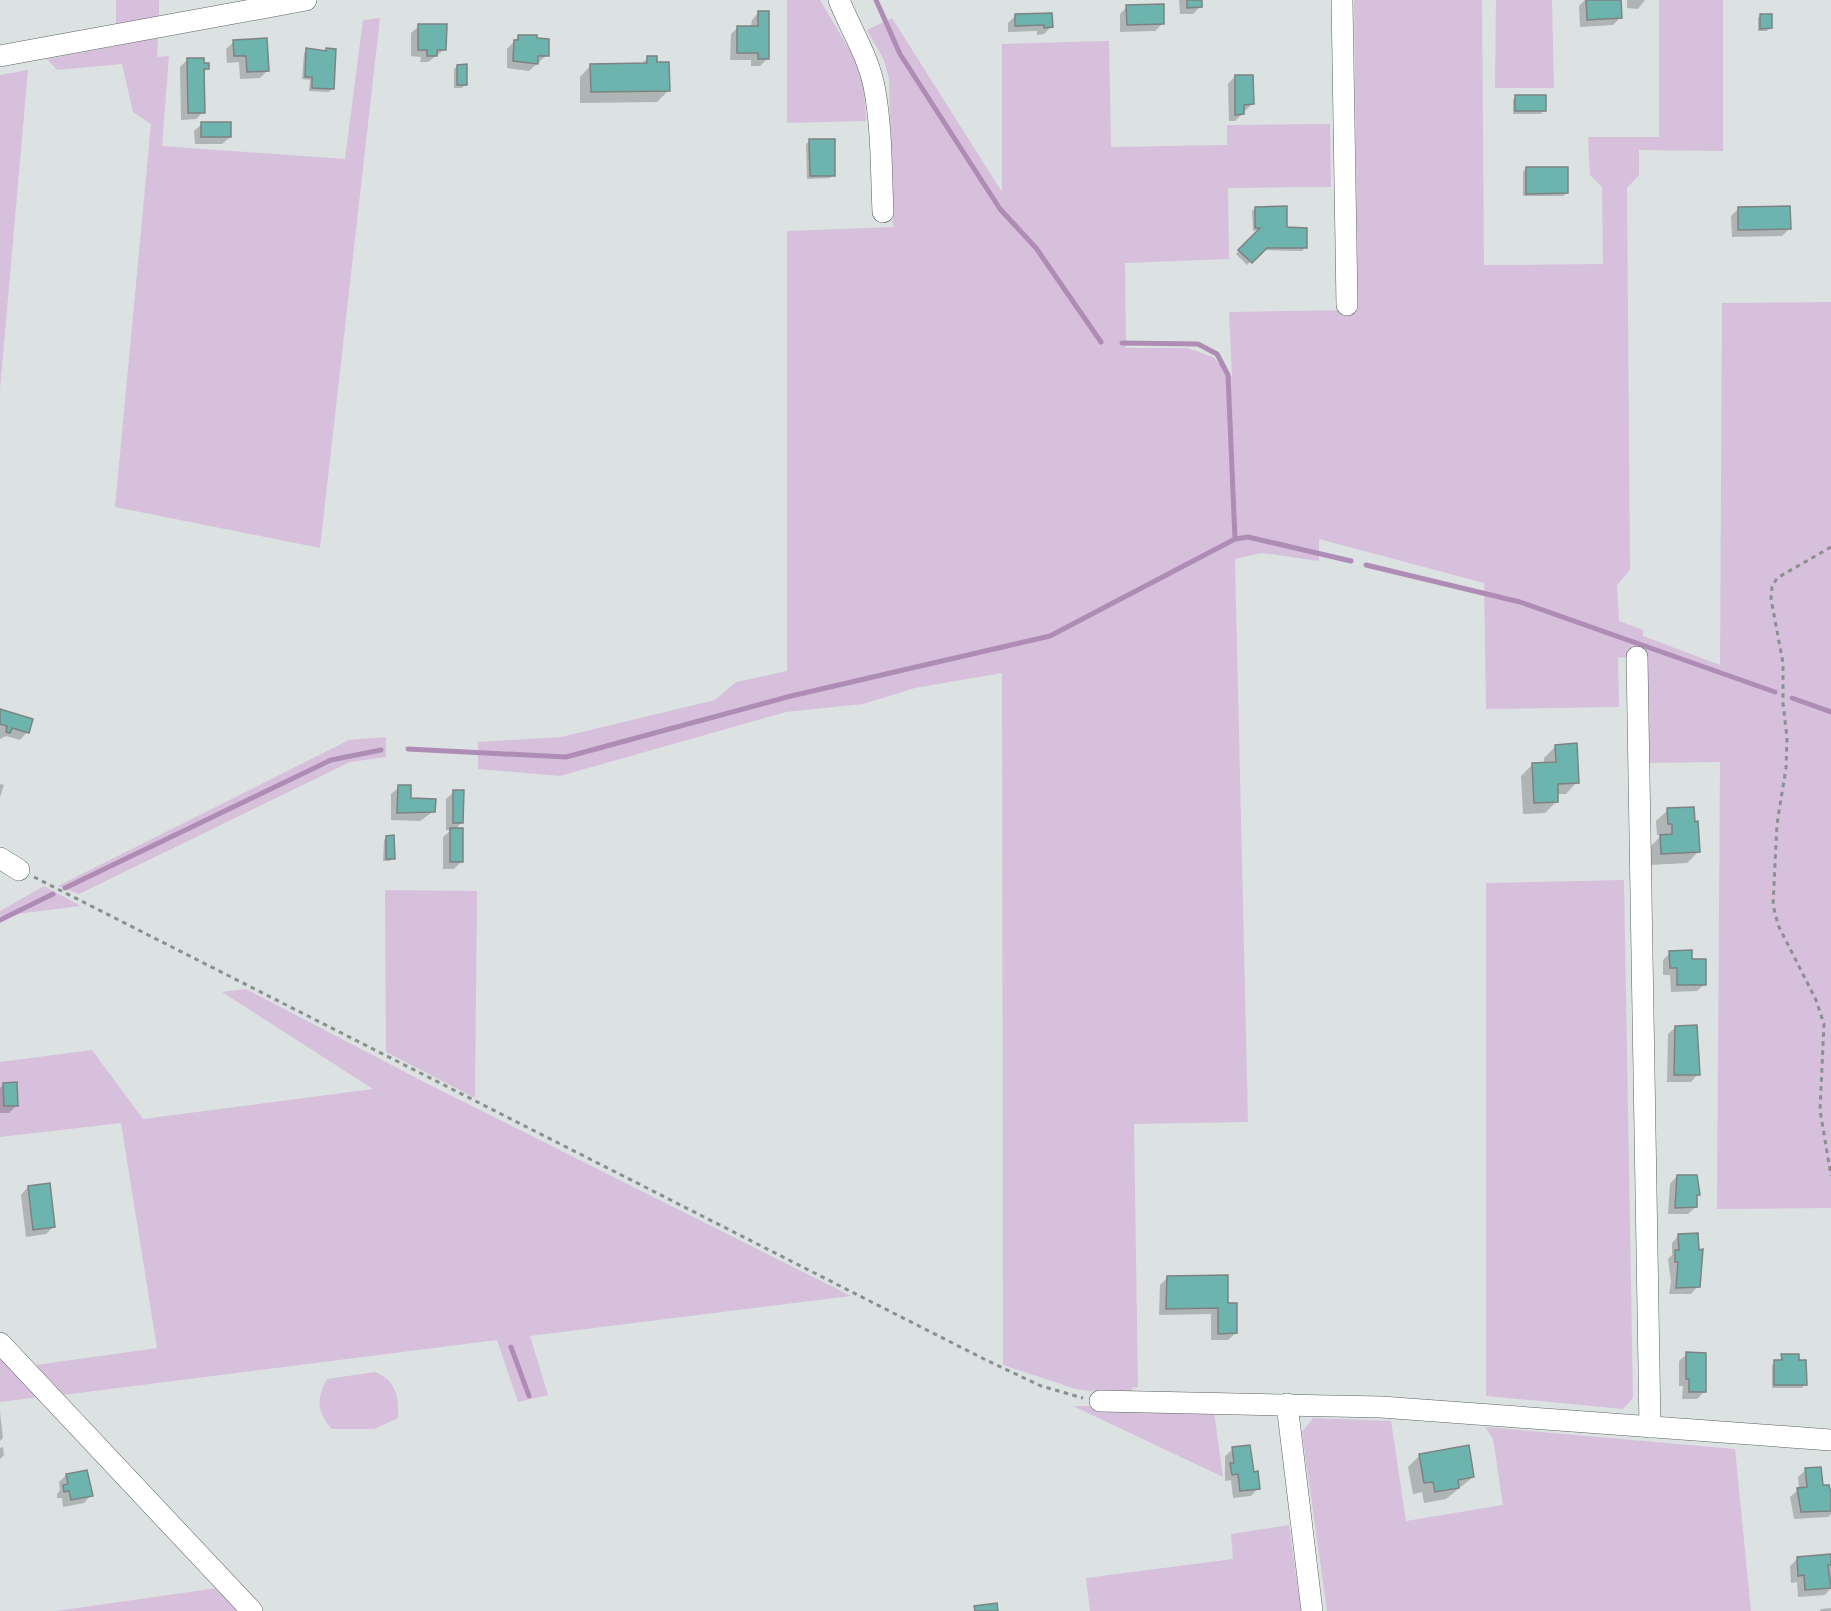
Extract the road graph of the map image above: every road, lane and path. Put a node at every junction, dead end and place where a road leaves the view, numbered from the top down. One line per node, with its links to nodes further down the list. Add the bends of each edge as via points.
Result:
1 (306, 0): 4 (street)
2 (839, 0): 5 (street, via 874,85)
3 (1342, 0): 6 (street)
4 (0, 56)
5 (883, 212)
6 (1347, 305)
7 (1831, 547): 11 (path, via 1777,578 1771,599 1784,663 1787,738 1773,905 1778,925)
8 (1637, 657): 17 (street)
9 (0, 858): 10 (street)
10 (19, 870): 15 (path, via 984,1359 1041,1386)
11 (1824, 1024): 12 (path); 13 (path, via 1820,1110)
12 (1831, 1024)
13 (1831, 1176)
14 (0, 1343): 19 (street)
15 (1100, 1401): 16 (street)
16 (1287, 1404): 17 (street, via 1390,1407); 20 (street)
17 (1650, 1427): 18 (street)
18 (1831, 1440)
19 (252, 1611)
20 (1312, 1611)

